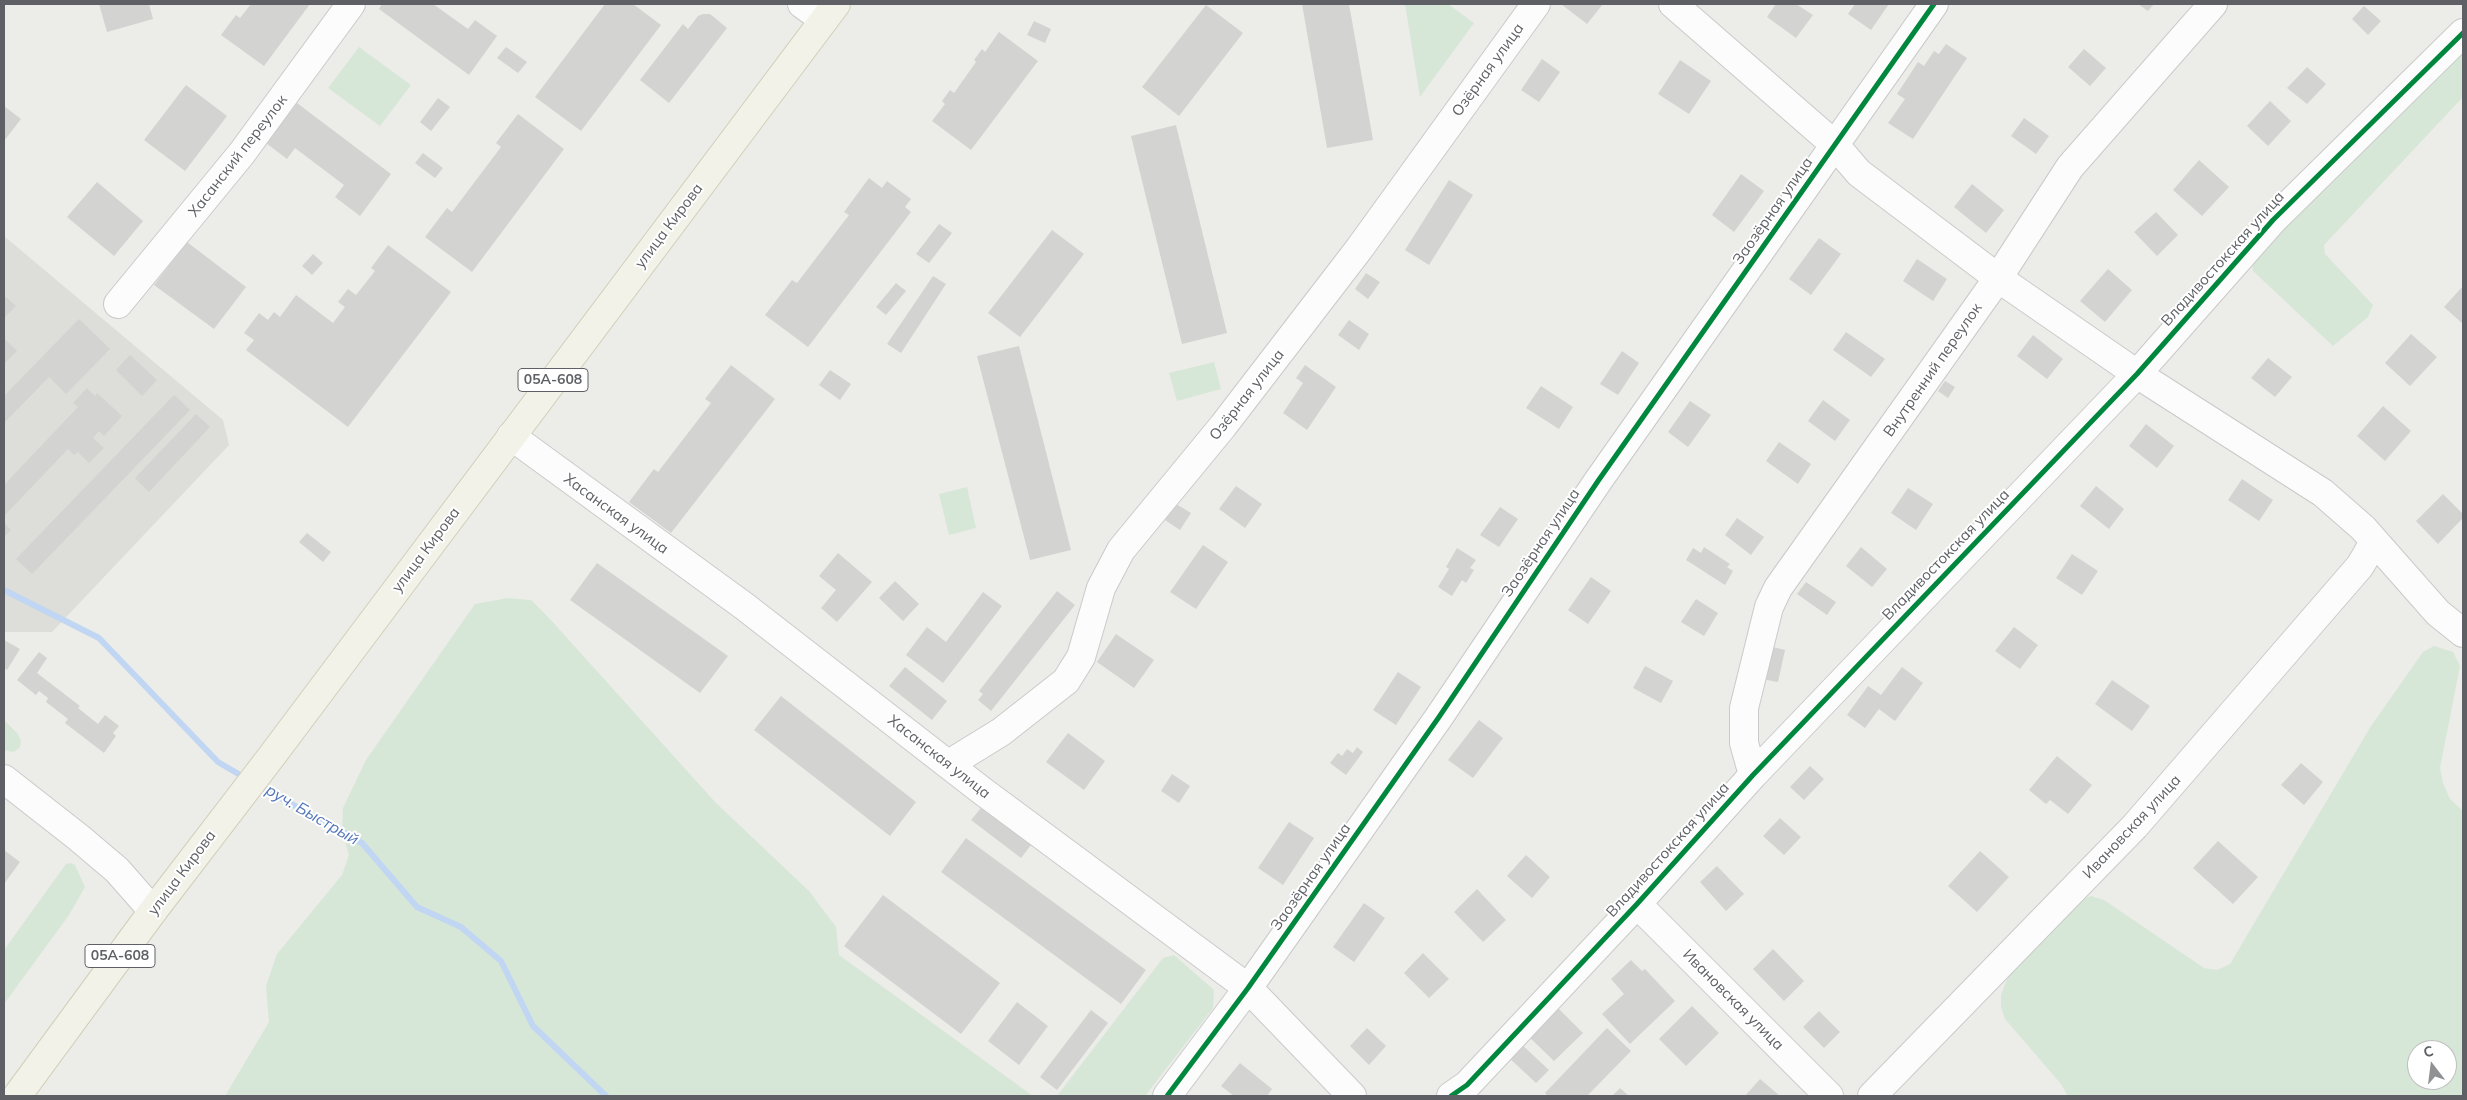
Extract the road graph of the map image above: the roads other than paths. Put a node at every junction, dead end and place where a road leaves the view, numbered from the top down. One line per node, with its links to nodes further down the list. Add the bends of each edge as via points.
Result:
1 (351, 4): 11 (street, Хасанский переулок, via 242,152)
2 (802, 4): 7 (street)
3 (1536, 4): 16 (street, Озёрная улица, via 1359,249 1223,426 1121,550 1100,588 1081,657 1066,681 1001,732)
4 (1673, 4): 9 (street)
5 (1934, 4): 9 (street, Заозёрная улица)
6 (2213, 4): 10 (street, Внутренний переулок, via 2070,167)
7 (830, 12): 13 (main road, улица Кирова / 05А-608)
8 (2463, 33): 12 (street, Владивостокская улица, via 2273,220)
9 (1835, 145): 10 (street, via 1859,173); 21 (street, Заозёрная улица)
10 (1998, 278): 12 (street); 17 (street, Внутренний переулок, via 1778,588 1769,607 1744,708 1744,743)
11 (118, 304)
12 (2136, 374): 14 (street, via 2323,493); 17 (street, Владивостокская улица)
13 (511, 436): 16 (street, Хасанская улица, via 744,606); 20 (main road, улица Кирова / 05А-608)
14 (2374, 542): 15 (street, via 2438,613); 27 (street, Ивановская улица, via 2360,566 2135,826)
15 (2463, 633)
16 (949, 764): 21 (street, Хасанская улица)
17 (1753, 775): 19 (street, Владивостокская улица)
18 (4, 779): 20 (street, via 117,870)
19 (1637, 904): 22 (street, Владивостокская улица); 26 (street, Ивановская улица)
20 (153, 911): 23 (main road, улица Кирова / 05А-608)
21 (1248, 988): 24 (street, Заозёрная улица); 25 (street, Хасанская улица)
22 (1466, 1092)
23 (17, 1096)
24 (1167, 1096)
25 (1352, 1096)
26 (1829, 1096)
27 (1872, 1096)

